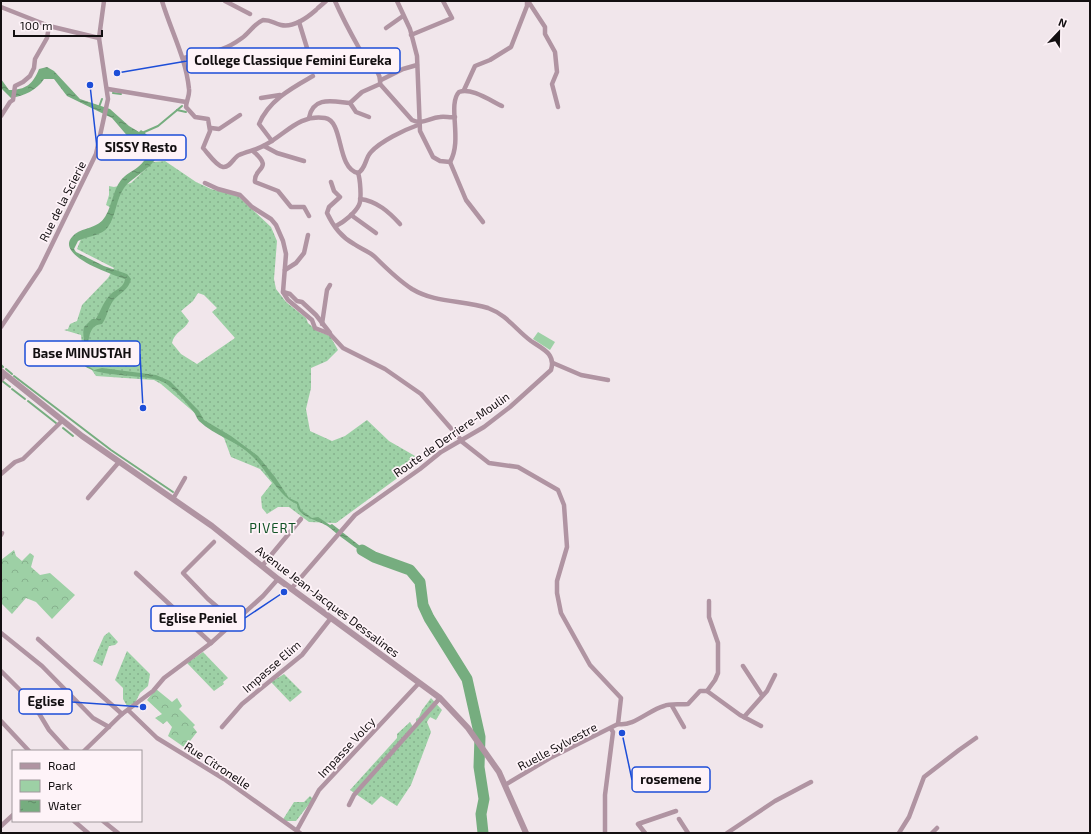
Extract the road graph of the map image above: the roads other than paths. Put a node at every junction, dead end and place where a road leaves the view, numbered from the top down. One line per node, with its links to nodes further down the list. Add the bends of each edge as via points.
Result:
1 (104, 1): 16 (street, Rue de la Scierie)
2 (162, 1): 17 (street)
3 (225, 1): 10 (street)
4 (326, 1): 12 (street)
5 (335, 1): 21 (street, via 340,15 359,48 380,76)
6 (397, 1): 11 (street)
7 (443, 1): 15 (street, via 452,18)
8 (527, 1): 23 (street, via 511,47 475,66); 29 (street, via 545,27 545,34 555,52 557,72 552,84)
9 (1, 7): 13 (street)
10 (250, 14)
11 (403, 16): 14 (street); 15 (street)
12 (299, 22): 17 (street, via 283,25 272,20 263,20 223,50); 18 (street)
13 (50, 26): 16 (street); 31 (street, via 30,76 15,86 13,100)
14 (386, 28)
15 (411, 35): 19 (street)
16 (99, 38): 22 (street, Rue de la Scierie)
17 (184, 58): 26 (street, via 190,90)
18 (312, 61)
19 (417, 65): 21 (street, via 403,69); 35 (street)
20 (313, 76): 24 (street)
21 (381, 82): 27 (street, via 362,92); 35 (street, via 412,120)
22 (108, 89): 26 (street); 57 (street, Rue de la Scierie, via 108,104 96,154 86,177 40,269)
23 (464, 90): 28 (street); 33 (street, via 456,96)
24 (280, 95): 25 (street); 37 (street, via 258,124)
25 (261, 98)
26 (186, 102): 36 (street, via 186,107 193,115 208,119)
27 (350, 103): 32 (street, via 356,112); 34 (street, via 324,101 314,108)
28 (502, 106)
29 (558, 108)
30 (240, 115): 36 (street, via 219,129)
31 (1, 116)
32 (369, 117)
33 (455, 117): 35 (street, via 440,117); 41 (street, via 456,138)
34 (309, 118): 37 (street, via 298,122); 42 (street, via 326,118 333,124 349,167)
35 (419, 124): 41 (street, via 433,157); 42 (street, via 374,148)
36 (211, 128): 39 (street, via 203,148 222,167 228,166 238,155)
37 (272, 141): 38 (street)
38 (264, 146): 39 (street); 40 (street)
39 (253, 150): 47 (street, via 263,160 255,182 278,191 291,207 304,207)
40 (304, 161)
41 (450, 162): 48 (street, via 466,200)
42 (358, 173): 45 (street)
43 (331, 182): 50 (street, via 334,191 340,197 326,213)
44 (205, 183): 53 (street, via 240,195 276,225 286,254)
45 (360, 199): 46 (street, via 360,204); 49 (street, via 384,209)
46 (350, 215): 50 (street); 51 (street)
47 (309, 216)
48 (482, 222)
49 (400, 224)
50 (336, 226): 59 (street, via 349,241 375,257 411,289 443,300 474,304 503,315 551,355)
51 (376, 233)
52 (308, 234): 53 (street, via 304,252 296,263)
53 (285, 270): 55 (street)
54 (330, 285): 56 (street, via 322,316)
55 (283, 292): 56 (street, via 302,302); 58 (street, via 288,300 312,320 315,328)
56 (323, 326): 58 (street)
57 (1, 327)
58 (330, 334): 63 (street, via 343,348 385,370 420,394)
59 (553, 363): 61 (street, via 581,375); 63 (street, Route de Derriere-Moulin, via 551,370 510,407)
60 (2, 376): 62 (street, Avenue Jean-Jacques Dessalines)
61 (608, 380)
62 (62, 421): 64 (street, Avenue Jean-Jacques Dessalines); 65 (street, via 23,459 15,462)
63 (462, 441): 74 (street, Route de Derriere-Moulin, via 441,452 355,514); 93 (street, via 489,463 518,467 558,490 564,505 567,547 557,581 561,613 590,666 621,698)
64 (119, 462): 67 (street); 68 (street, Avenue Jean-Jacques Dessalines)
65 (1, 474)
66 (185, 478): 68 (street)
67 (88, 498)
68 (173, 499): 71 (street, Avenue Jean-Jacques Dessalines)
69 (301, 519): 71 (street)
70 (214, 542): 77 (street, via 184,573 208,599)
71 (262, 566): 73 (street, Avenue Jean-Jacques Dessalines)
72 (136, 573): 80 (street)
73 (278, 579): 74 (street, Avenue Jean-Jacques Dessalines); 77 (street)
74 (291, 589): 76 (street, Avenue Jean-Jacques Dessalines)
75 (709, 601): 85 (street, via 709,617 718,643 718,673)
76 (332, 618): 84 (street, Avenue Jean-Jacques Dessalines); 97 (street, Impasse Elim, via 302,655 242,704)
77 (235, 622): 80 (street)
78 (1, 633): 96 (street, via 42,666 93,718)
79 (38, 639): 90 (street)
80 (211, 643): 89 (street, via 164,678)
81 (744, 666): 86 (street)
82 (1, 671): 101 (street, via 28,698 49,730)
83 (775, 675): 86 (street, via 771,685)
84 (419, 683): 87 (street, Avenue Jean-Jacques Dessalines); 113 (street, Impasse Volcy, via 319,790)
85 (707, 691): 88 (street, Ruelle Sylvestre, via 700,691 688,704 675,703); 91 (street)
86 (762, 695): 91 (street)
87 (440, 698): 104 (street, Avenue Jean-Jacques Dessalines, via 468,728 499,772); 105 (street, via 354,795)
88 (672, 706): 93 (street, Ruelle Sylvestre, via 666,705 643,717 622,725); 94 (street)
89 (128, 710): 90 (street); 113 (street, Rue Citronelle, via 157,738 224,779)
90 (122, 714): 96 (street)
91 (744, 717): 95 (street)
92 (1, 721): 100 (street)
93 (618, 724): 98 (street, Ruelle Sylvestre)
94 (684, 726)
95 (761, 726)
96 (108, 727): 102 (street)
97 (222, 727)
98 (611, 728): 104 (street, Ruelle Sylvestre, via 550,758); 117 (street, via 613,732 604,795)
99 (976, 738): 121 (street, via 924,777 909,817)
100 (28, 750)
101 (67, 750)
102 (85, 750)
103 (811, 782): 120 (street, via 775,801)
104 (505, 785): 116 (street, Avenue Jean-Jacques Dessalines)
105 (349, 805)
106 (676, 811): 118 (street, via 638,824)
107 (12, 816): 111 (street)
108 (679, 819): 119 (street)
109 (75, 822): 114 (street)
110 (105, 822): 115 (street)
111 (1, 826)
112 (937, 828): 122 (street)
113 (298, 832)
114 (88, 833)
115 (118, 833)
116 (526, 833)
117 (605, 833)
118 (644, 833)
119 (688, 833)
120 (727, 833)
121 (899, 833)
122 (932, 833)

